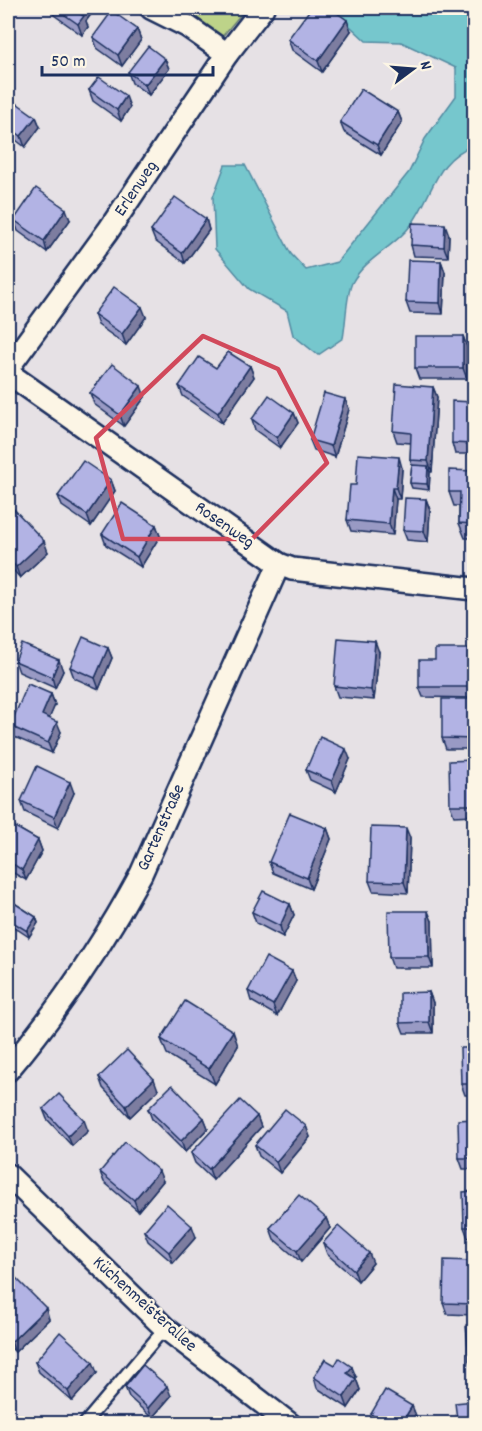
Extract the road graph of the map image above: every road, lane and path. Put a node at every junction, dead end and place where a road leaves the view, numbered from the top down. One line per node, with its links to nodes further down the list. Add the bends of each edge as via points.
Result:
1 (151, 8): 3 (street, via 187,26)
2 (263, 8): 3 (street, Erlenweg)
3 (227, 54): 4 (street, Erlenweg, via 108,231)
4 (8, 368)
5 (8, 373): 6 (street, Rosenweg)
6 (279, 564): 7 (street, Rosenweg, via 292,569); 8 (street, Gartenstraße, via 141,874 45,1026)
7 (474, 589)
8 (8, 1070)
9 (8, 1175): 10 (street, Küchenmeisterallee)
10 (165, 1328): 11 (lane); 12 (street, Küchenmeisterallee)
11 (84, 1424)
12 (290, 1424)

